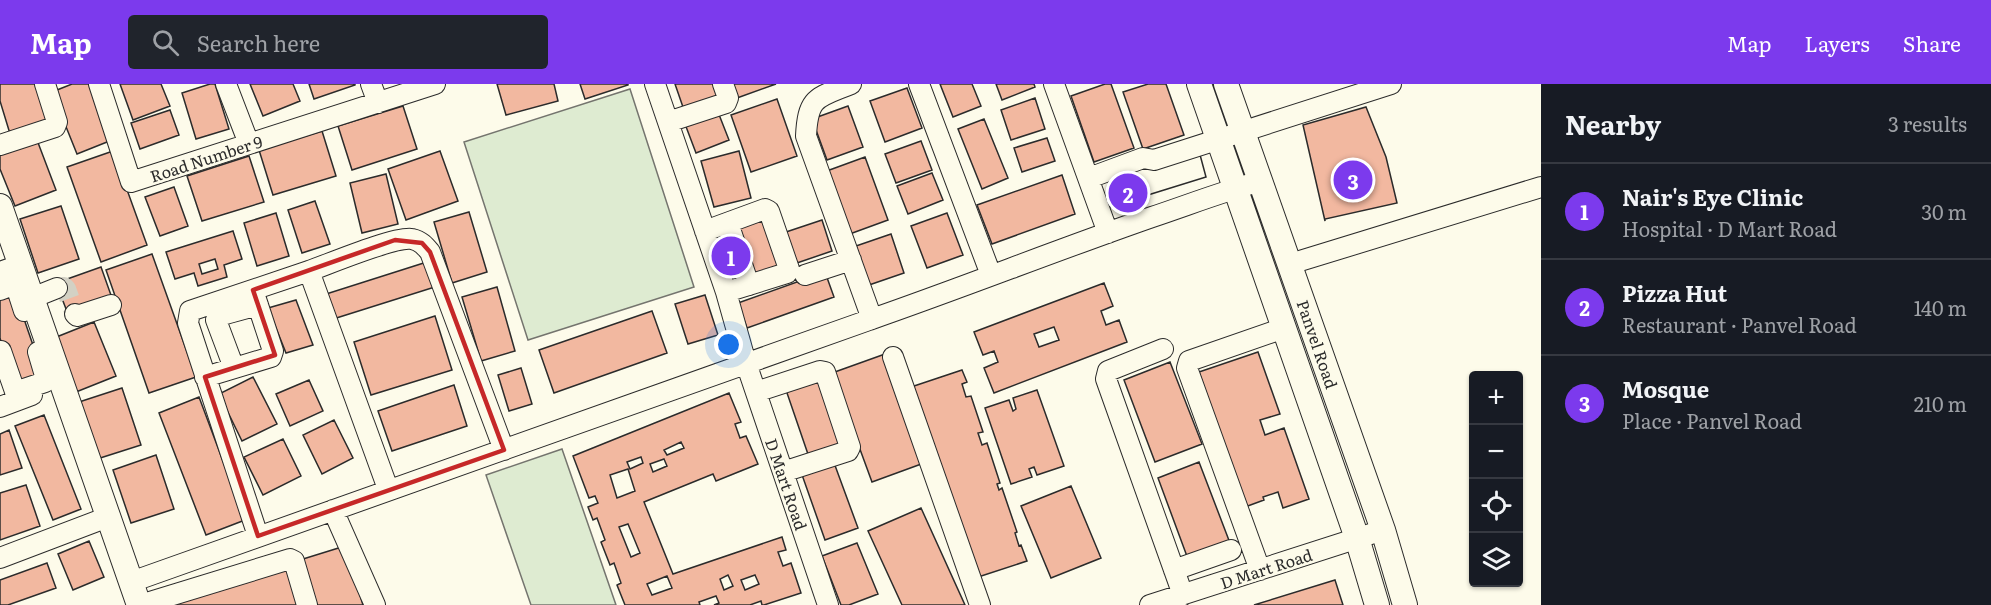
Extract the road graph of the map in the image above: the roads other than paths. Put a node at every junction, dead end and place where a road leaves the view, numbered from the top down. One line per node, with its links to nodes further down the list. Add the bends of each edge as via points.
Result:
1 (45, 84): 19 (street, via 57,122 55,127)
2 (99, 84): 18 (street, Road Number 9, via 131,182)
3 (226, 84): 18 (street)
4 (371, 84): 14 (street)
5 (435, 84): 14 (street, Road Number 9)
6 (655, 84): 15 (street, D Mart Road)
7 (723, 84): 15 (street, via 726,103)
8 (851, 84): 28 (street, via 814,101 807,114 806,136)
9 (919, 84): 33 (street)
10 (1054, 84): 20 (street)
11 (1199, 84): 17 (street, Panvel Road)
12 (1226, 84): 16 (street, Panvel Road)
13 (1391, 84): 16 (street)
14 (378, 102): 18 (street, Road Number 9)
15 (668, 122): 26 (street, D Mart Road)
16 (1243, 132): 17 (street); 21 (street, Panvel Road)
17 (1218, 138): 20 (street); 23 (street, Panvel Road)
18 (249, 144)
19 (0, 145)
20 (1089, 177): 27 (street)
21 (1261, 181): 23 (street); 29 (street, Panvel Road)
22 (1541, 187): 29 (street)
23 (1235, 188): 27 (street); 43 (street, Panvel Road)
24 (0, 206): 30 (street)
25 (728, 223): 26 (street); 34 (street); 34 (street, via 765,209 769,211 786,259 788,273)
26 (705, 231): 36 (street, D Mart Road)
27 (1108, 233): 33 (street)
28 (851, 260): 32 (street); 42 (street)
29 (1290, 264): 59 (street, Panvel Road)
30 (10, 269): 40 (street)
31 (309, 271): 38 (street); 54 (street, via 395,240 422,243 430,252); 56 (street)
32 (805, 275)
33 (991, 275): 42 (street)
34 (748, 281): 36 (street)
35 (57, 288): 40 (street)
36 (724, 288): 48 (street, D Mart Road)
37 (0, 290): 40 (street, via 16,286 26,316 30,317)
38 (255, 298): 49 (street, via 216,320); 49 (street, via 273,351 271,357); 50 (street, via 190,312 188,323)
39 (111, 304): 41 (street)
40 (35, 306): 44 (street)
41 (75, 314)
42 (872, 319): 48 (street)
43 (1284, 328): 61 (street, Panvel Road); 65 (street, via 1189,361 1187,368)
44 (49, 347): 51 (street); 53 (street, via 38,352 45,382)
45 (1163, 349): 64 (street, via 1108,371 1106,379)
46 (1, 351): 53 (street)
47 (893, 357): 72 (street)
48 (746, 363): 52 (street, D Mart Road); 54 (street)
49 (234, 368): 50 (street)
50 (205, 377): 60 (street)
51 (62, 383): 53 (street); 58 (street)
52 (756, 392): 55 (street, D Mart Road); 55 (street, via 825,372 850,447 848,451)
53 (11, 400)
54 (504, 450): 56 (street)
55 (783, 472): 71 (street, D Mart Road)
56 (388, 489): 57 (street)
57 (333, 510): 60 (street); 70 (street)
58 (108, 516): 63 (street); 66 (street)
59 (1383, 530): 61 (street, D Mart Road); 75 (street, Panvel Road)
60 (258, 536): 66 (street)
61 (1357, 538): 65 (street, D Mart Road); 74 (street, Panvel Road)
62 (1231, 550): 64 (street)
63 (0, 558)
64 (1174, 570): 67 (street)
65 (1260, 570): 67 (street, D Mart Road)
66 (131, 582): 68 (street)
67 (1183, 595): 73 (street, D Mart Road)
68 (139, 605): 69 (street, via 290,559 294,561)
69 (307, 605)
70 (375, 605)
71 (828, 605)
72 (980, 605)
73 (1150, 605)
74 (1377, 605)
75 (1405, 605)

